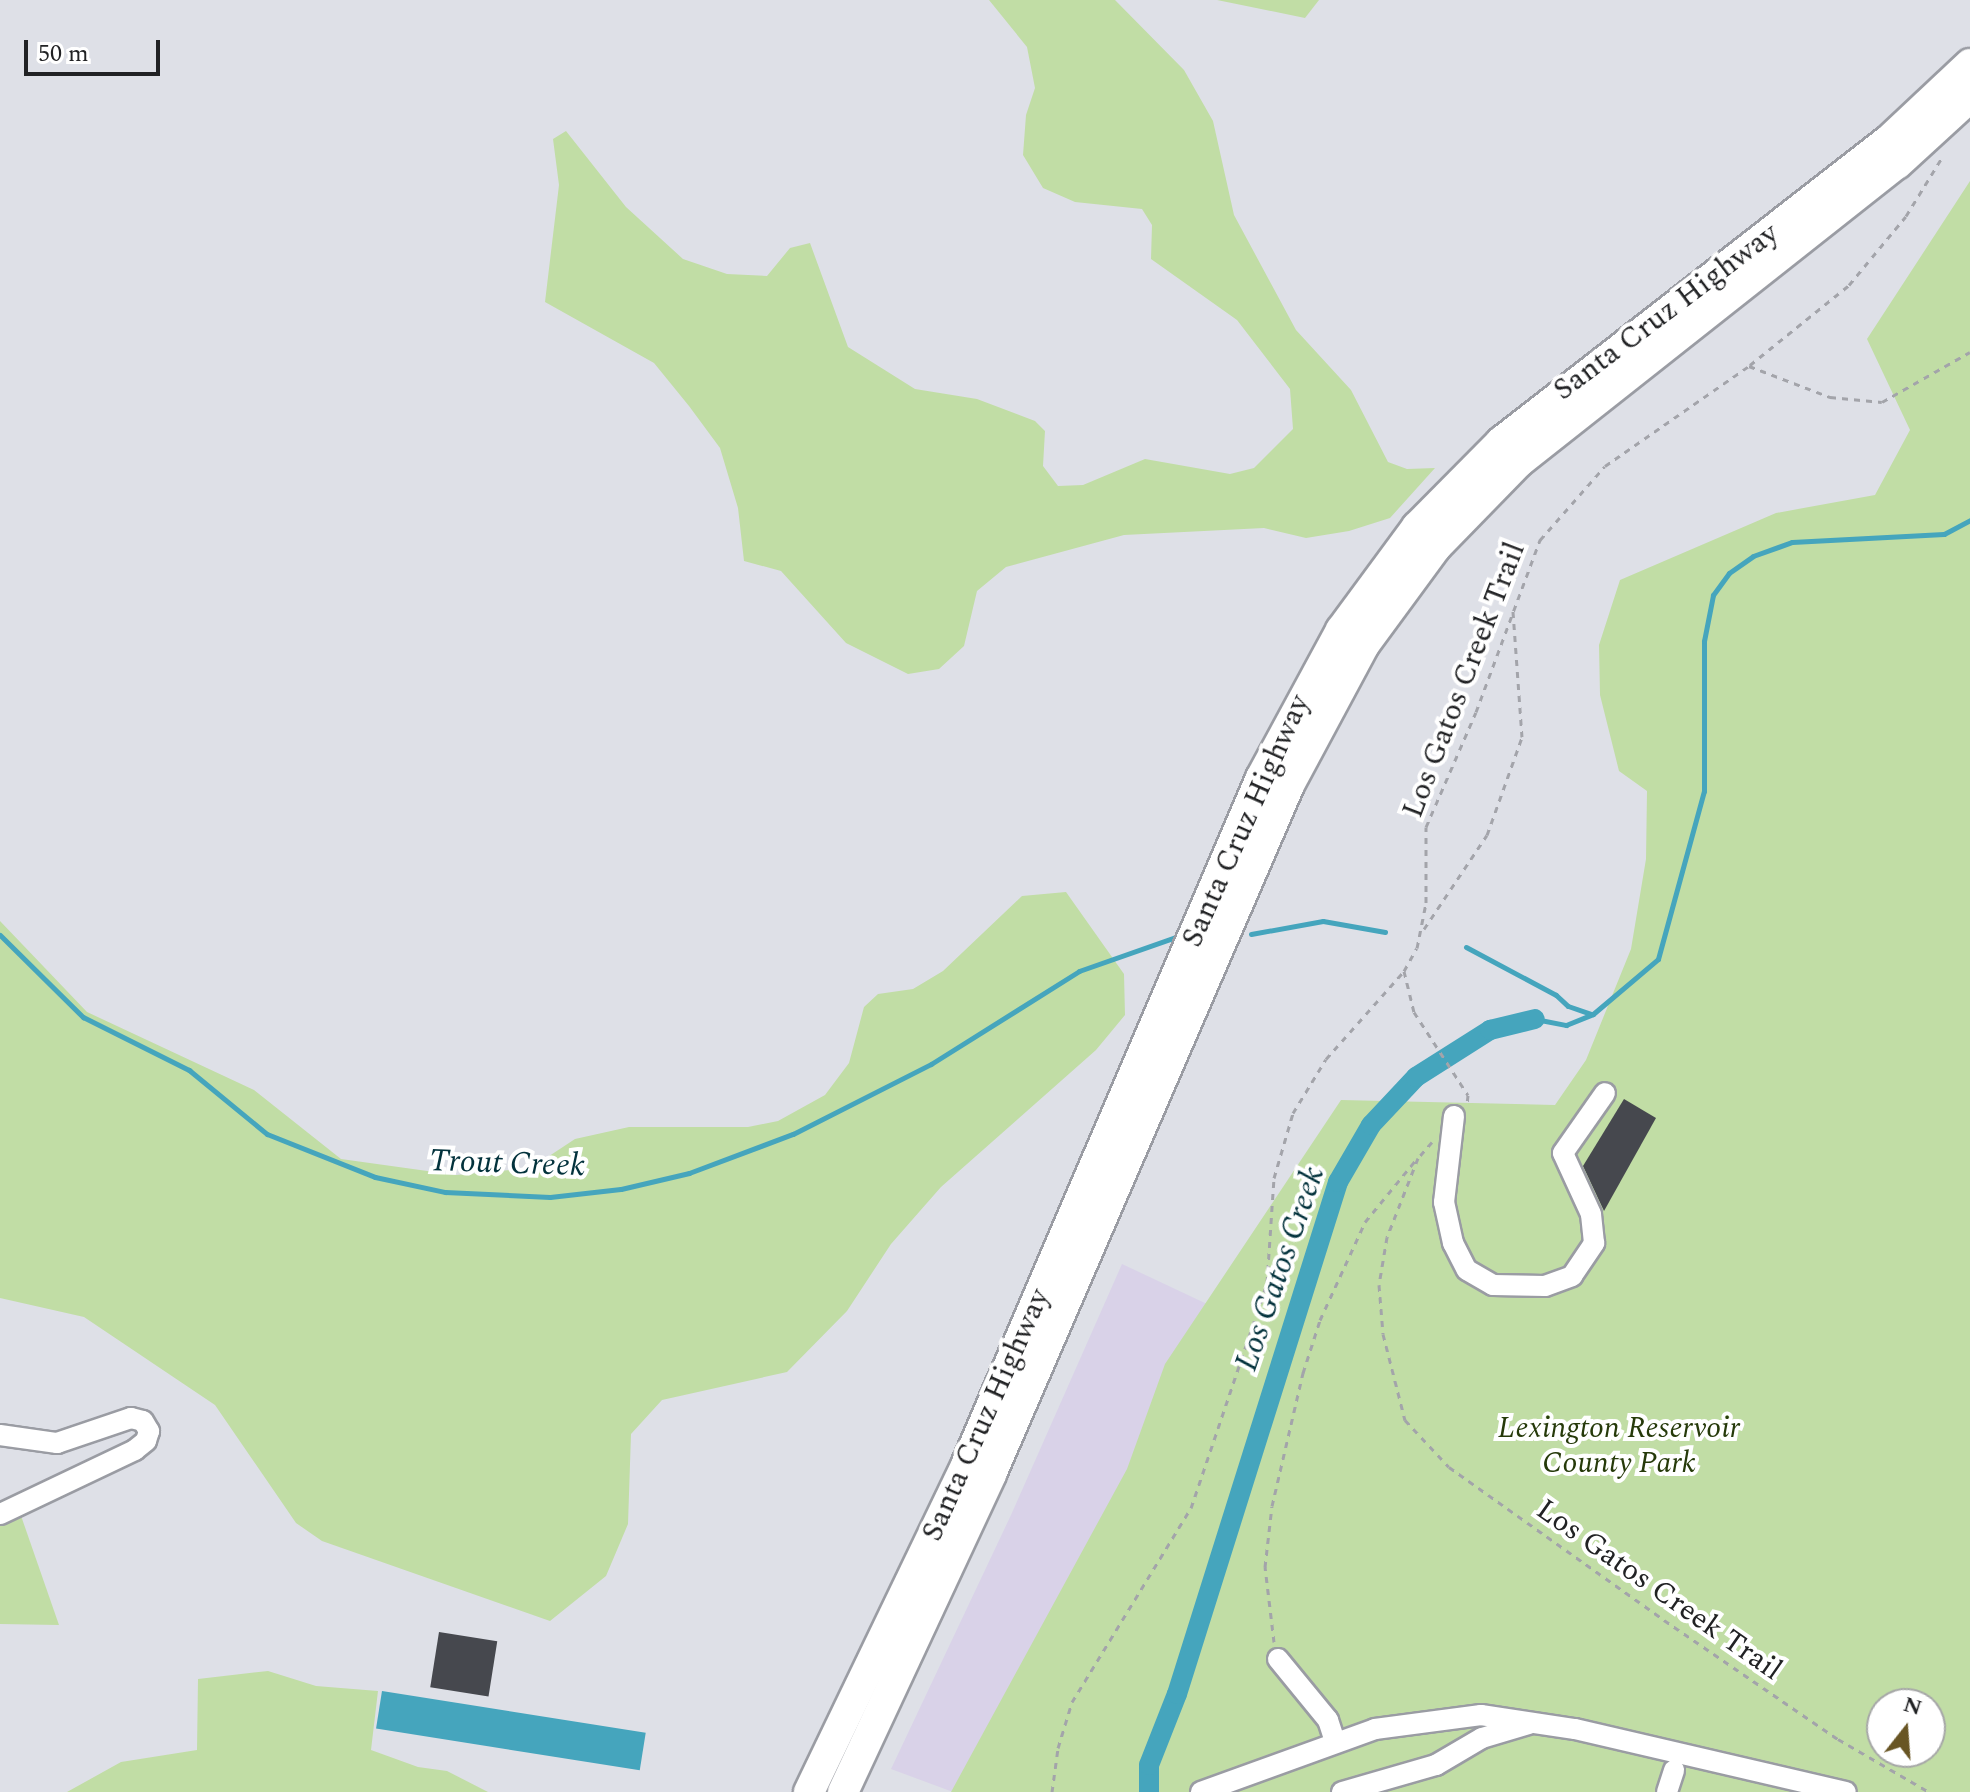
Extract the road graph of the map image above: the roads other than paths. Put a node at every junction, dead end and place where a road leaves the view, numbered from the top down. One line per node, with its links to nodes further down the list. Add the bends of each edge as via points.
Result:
1 (1970, 64): 11 (highway, Santa Cruz Highway, via 1887,142 1501,442 1417,527 1341,630 1261,778 967,1463)
2 (1970, 97): 12 (highway, Santa Cruz Highway, via 1877,180 1519,462 1436,547 1364,645 1294,773 991,1474)
3 (1605, 1093): 4 (street, via 1563,1153 1591,1214 1594,1243 1572,1276 1545,1286 1493,1285 1467,1270 1453,1243 1444,1202)
4 (1454, 1116)
5 (0, 1435): 6 (street, via 57,1443 131,1418 143,1421 149,1431 135,1450)
6 (0, 1514)
7 (1278, 1659): 9 (street, via 1328,1720)
8 (1536, 1722): 9 (street, via 1449,1716); 14 (street, via 1482,1738 1436,1765); 16 (street)
9 (1335, 1742): 13 (street)
10 (1674, 1770): 15 (street)
11 (809, 1792)
12 (843, 1792)
13 (1201, 1792)
14 (1342, 1792)
15 (1667, 1792)
16 (1846, 1792)

